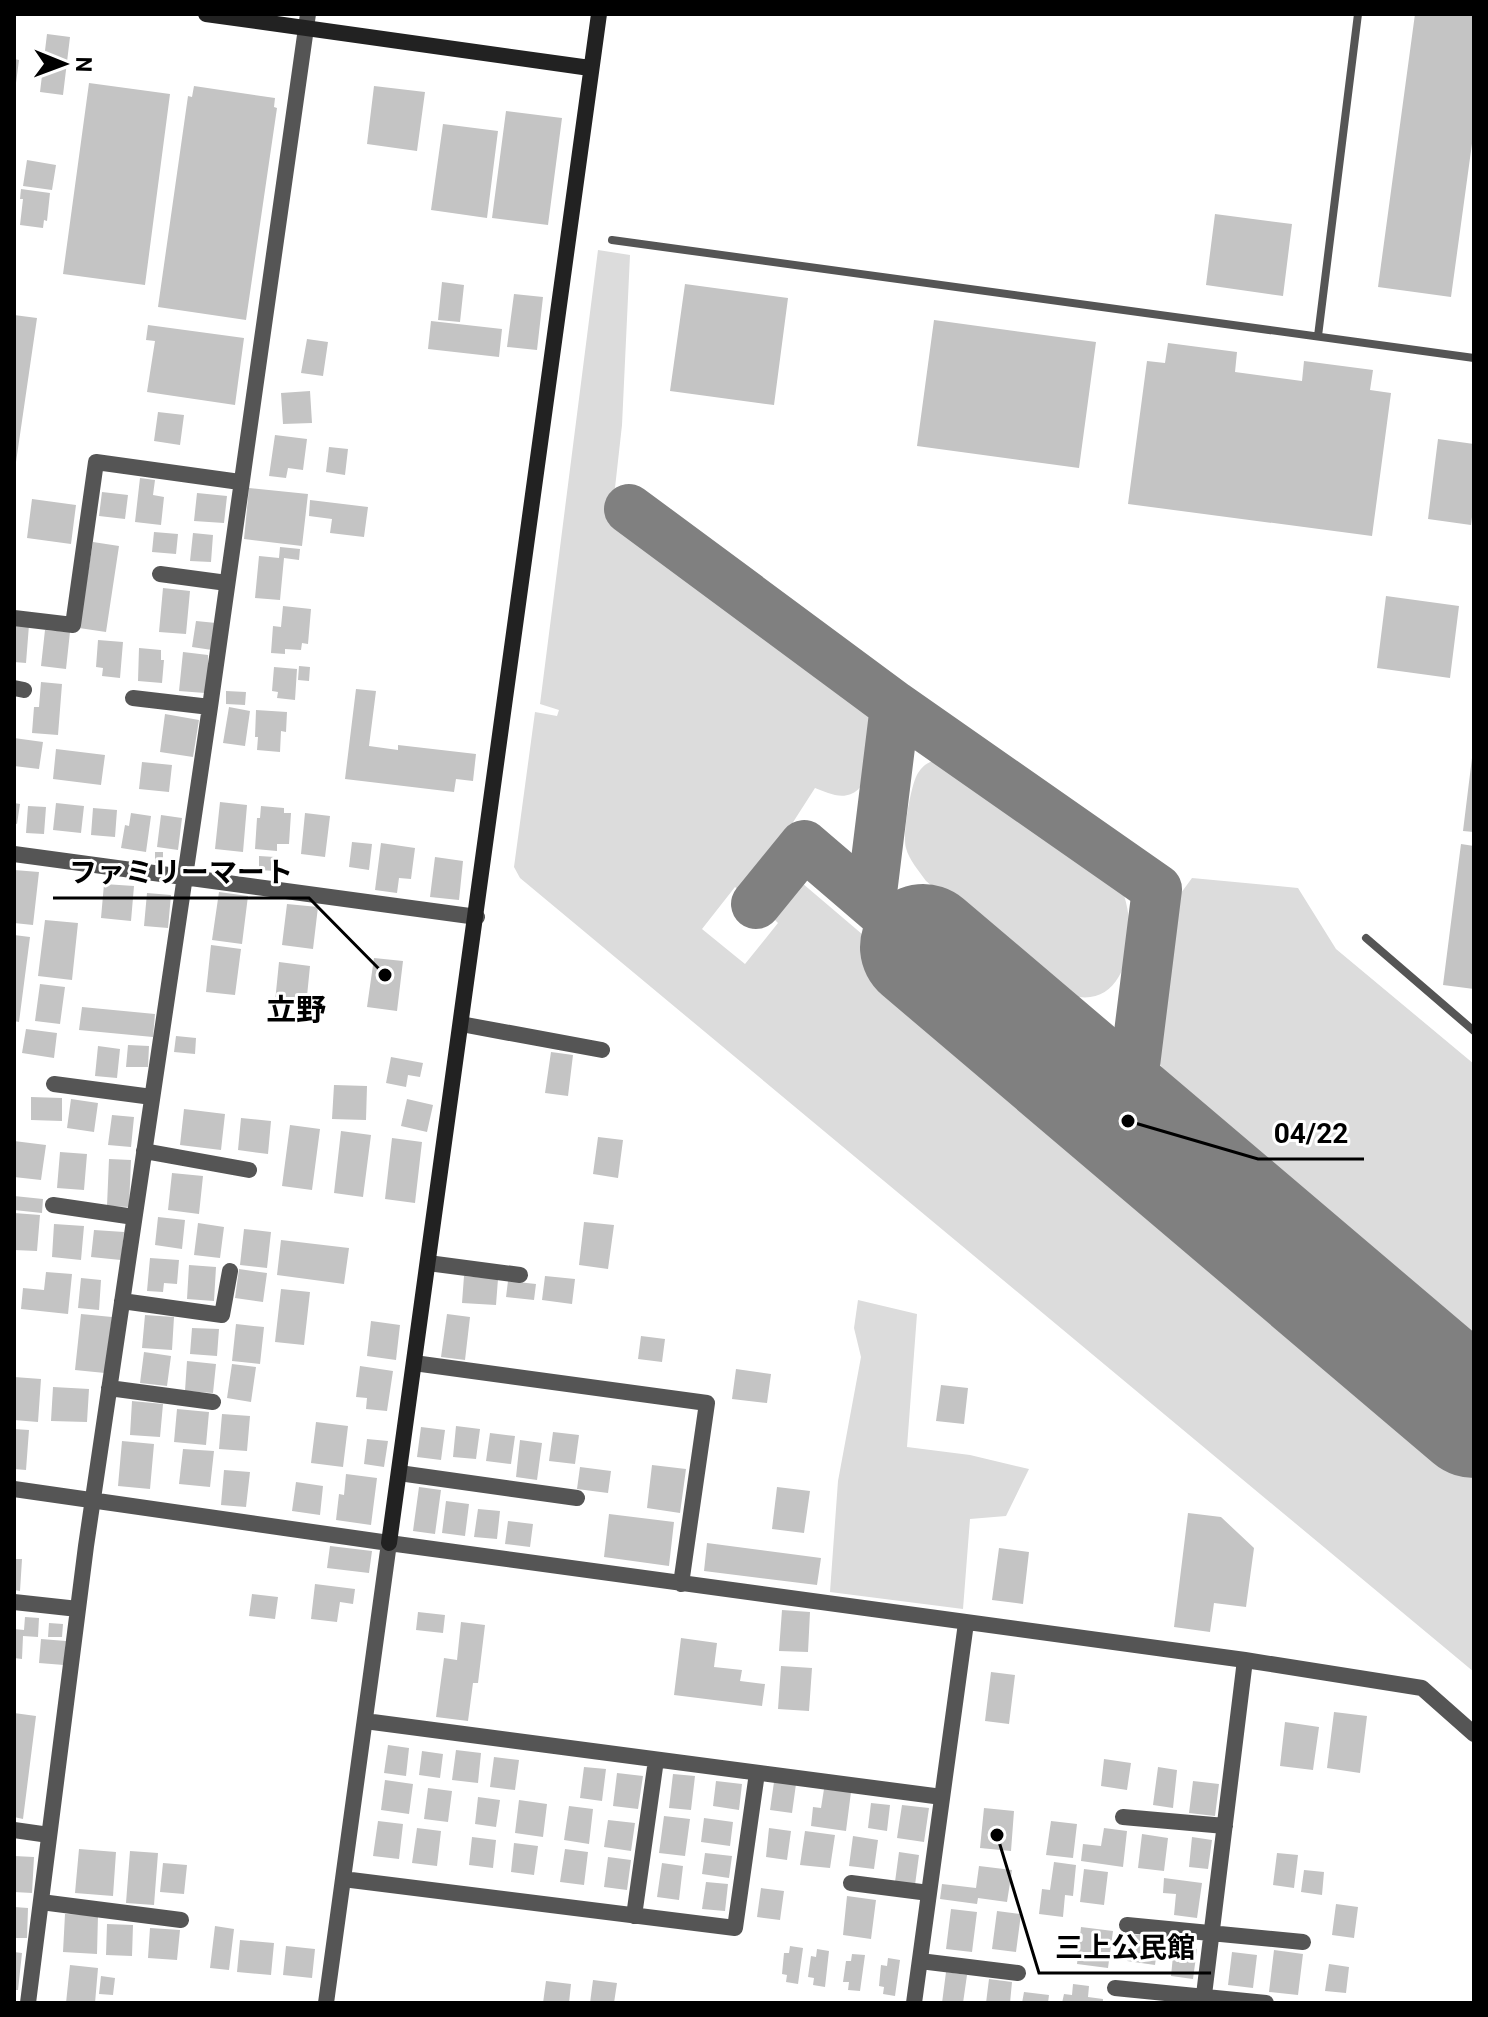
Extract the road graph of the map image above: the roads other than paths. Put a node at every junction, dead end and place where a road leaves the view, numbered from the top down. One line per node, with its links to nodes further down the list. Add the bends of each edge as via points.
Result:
1 (206, 14): 4 (street)
2 (599, 14): 5 (street)
3 (1358, 14): 7 (lane)
4 (307, 21): 5 (street); 9 (street)
5 (590, 68): 17 (street)
6 (612, 240): 7 (lane)
7 (1318, 336): 8 (lane)
8 (1474, 358)
9 (240, 482): 11 (street); 12 (street, via 96,462 73,625)
10 (160, 574): 11 (street)
11 (227, 583): 14 (street)
12 (14, 618)
13 (133, 698): 14 (street)
14 (210, 707): 16 (street)
15 (14, 854): 16 (street)
16 (185, 877): 17 (street); 23 (street)
17 (477, 917): 19 (street)
18 (1366, 938): 20 (lane)
19 (461, 1024): 21 (street); 28 (street)
20 (1474, 1031)
21 (602, 1050)
22 (54, 1084): 23 (street)
23 (152, 1097): 24 (street)
24 (144, 1151): 25 (street); 27 (street)
25 (249, 1170)
26 (53, 1205): 27 (street)
27 (134, 1217): 31 (street)
28 (428, 1263): 30 (street); 32 (street)
29 (230, 1271): 31 (street, via 222,1315)
30 (520, 1275)
31 (122, 1301): 33 (street)
32 (414, 1363): 35 (street); 40 (street, via 707,1403)
33 (109, 1388): 34 (street); 38 (street)
34 (213, 1402)
35 (399, 1473): 37 (street); 39 (street)
36 (14, 1489): 38 (street)
37 (577, 1498)
38 (94, 1501): 39 (street); 42 (street)
39 (389, 1543): 40 (street); 45 (street)
40 (681, 1584): 43 (street)
41 (14, 1602): 42 (street)
42 (78, 1609): 53 (street)
43 (966, 1623): 44 (street); 49 (street)
44 (1245, 1660): 46 (street, via 1422,1688); 51 (street)
45 (365, 1721): 47 (street); 54 (street)
46 (1474, 1734)
47 (656, 1760): 48 (street); 58 (street)
48 (757, 1773): 49 (street); 58 (street, via 735,1928)
49 (942, 1797): 56 (street)
50 (1123, 1817): 51 (street)
51 (1225, 1826): 61 (street)
52 (14, 1830): 53 (street)
53 (49, 1835): 57 (street)
54 (343, 1879): 58 (street); 68 (street)
55 (851, 1883): 56 (street)
56 (929, 1893): 63 (street)
57 (41, 1902): 59 (street); 67 (street)
58 (634, 1916)
59 (181, 1920)
60 (1127, 1925): 61 (street)
61 (1212, 1933): 62 (street); 66 (street)
62 (1303, 1942)
63 (920, 1961): 64 (street); 69 (street)
64 (1018, 1973)
65 (1115, 1988): 66 (street)
66 (1203, 2000): 70 (street)
67 (28, 2003)
68 (326, 2003)
69 (914, 2003)
70 (1266, 2003)

